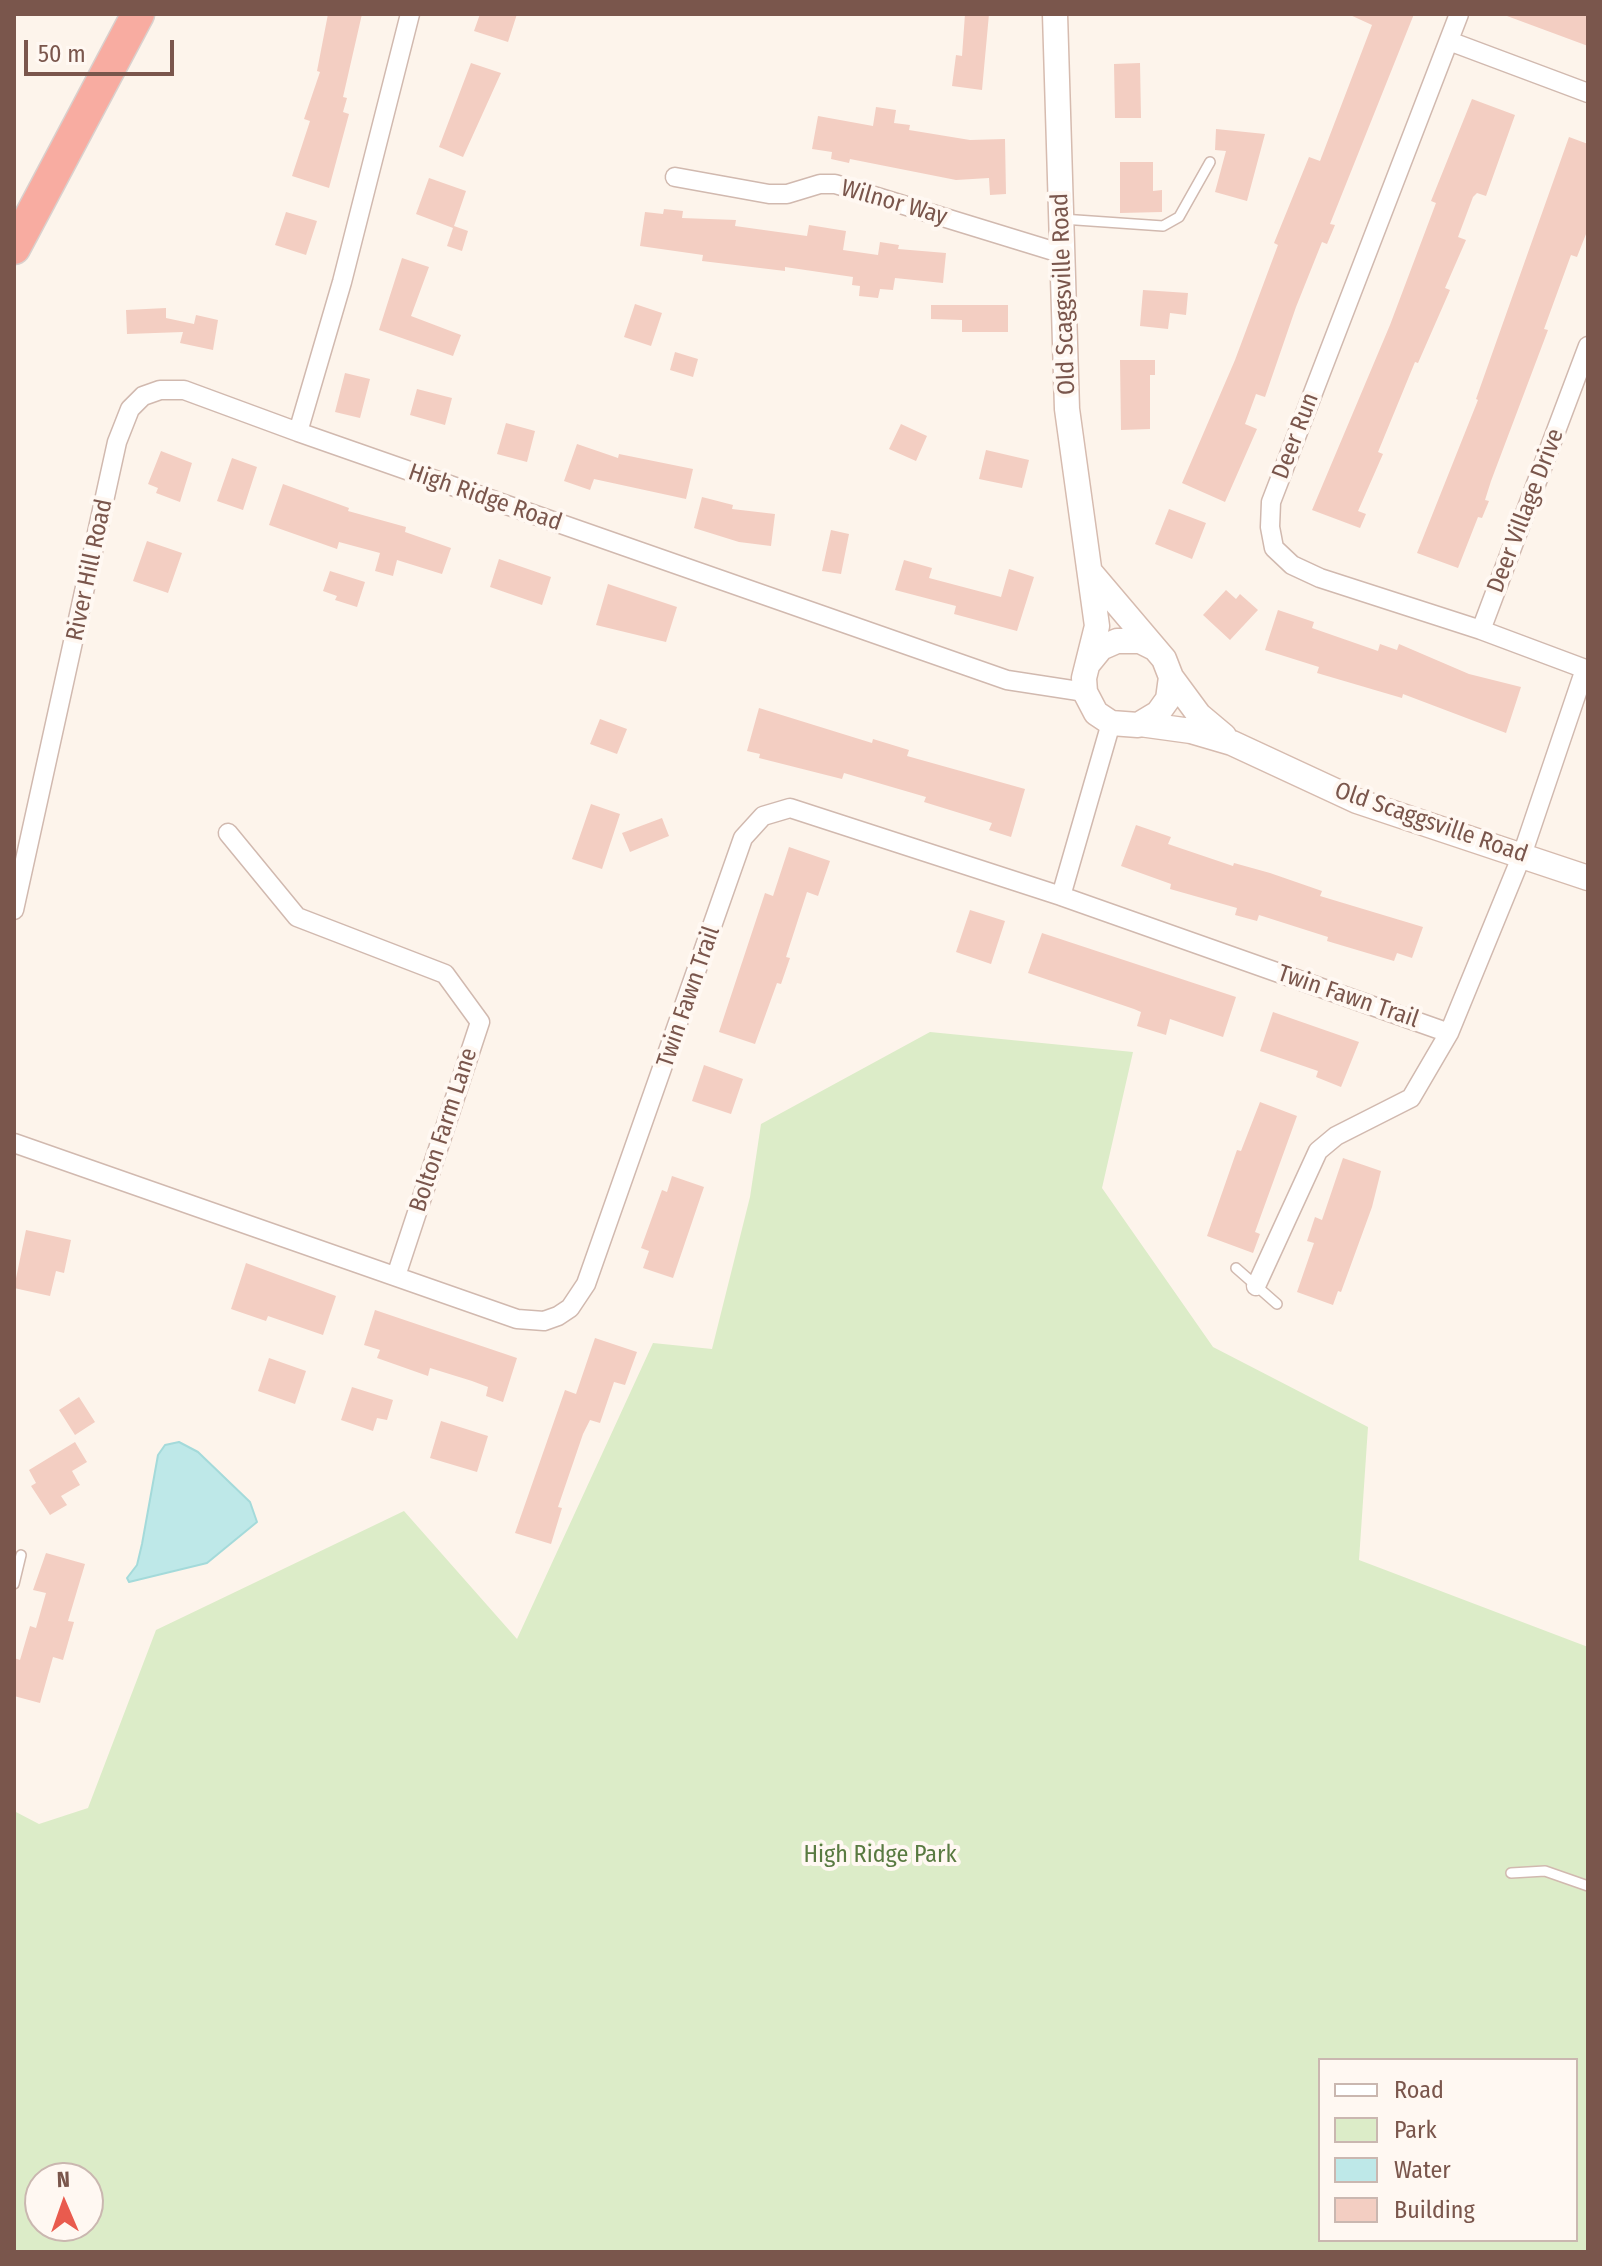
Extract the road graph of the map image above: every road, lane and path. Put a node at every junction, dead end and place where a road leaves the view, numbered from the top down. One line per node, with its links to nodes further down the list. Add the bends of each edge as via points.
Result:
1 (138, 14): 10 (highway)
2 (410, 14): 13 (street)
3 (1055, 14): 9 (street, Old Scaggsville Road)
4 (1459, 14): 5 (street, Deer Run)
5 (1449, 41): 6 (street); 15 (street, Deer Run, via 1271,502 1270,527 1274,548 1292,565)
6 (1588, 93)
7 (1210, 162): 9 (lane, via 1179,217 1163,226)
8 (675, 177): 11 (street, Wilnor Way, via 769,194 835,184)
9 (1062, 219): 11 (street, Old Scaggsville Road)
10 (14, 248)
11 (1063, 254): 14 (street, Old Scaggsville Road, via 1067,409)
12 (1588, 346): 15 (street, Deer Village Drive)
13 (298, 432): 20 (street, High Ridge Road, via 1007,680); 26 (street, River Hill Road, via 184,390 160,390 143,396 130,409 117,442)
14 (1091, 573): 16 (street); 17 (street, Old Scaggsville Road, via 1097,626)
15 (1481, 630): 18 (street, Deer Run)
16 (1154, 648): 17 (street, via 1140,641 1117,641 1101,648); 19 (street)
17 (1088, 664): 20 (street)
18 (1586, 669): 25 (street, Deer Run)
19 (1171, 677): 22 (street, via 1168,699); 23 (street, Old Scaggsville Road, via 1199,715)
20 (1085, 692): 21 (street, via 1096,713)
21 (1111, 723): 22 (street); 28 (street)
22 (1140, 724): 23 (street, Old Scaggsville Road)
23 (1232, 743): 25 (street, Old Scaggsville Road, via 1357,801)
24 (228, 833): 33 (street, Bolton Farm Lane, via 297,917 445,974 480,1022)
25 (1522, 855): 27 (street, Old Scaggsville Road); 30 (street, Deer Run)
26 (20, 856): 29 (street, River Hill Road)
27 (1588, 878)
28 (1061, 896): 30 (street, Twin Fawn Trail); 33 (street, Twin Fawn Trail, via 805,810 790,808 763,816 743,838 579,1297 558,1316 532,1321)
29 (14, 910)
30 (1449, 1033): 34 (street, Deer Run, via 1411,1098 1336,1136 1318,1151)
31 (14, 1143): 33 (street, Twin Fawn Trail)
32 (1236, 1268): 34 (lane)
33 (396, 1276)
34 (1256, 1286): 35 (lane)
35 (1277, 1304)
36 (21, 1555): 37 (lane)
37 (14, 1584)
38 (1511, 1873): 39 (lane, via 1545,1871)
39 (1588, 1886)

